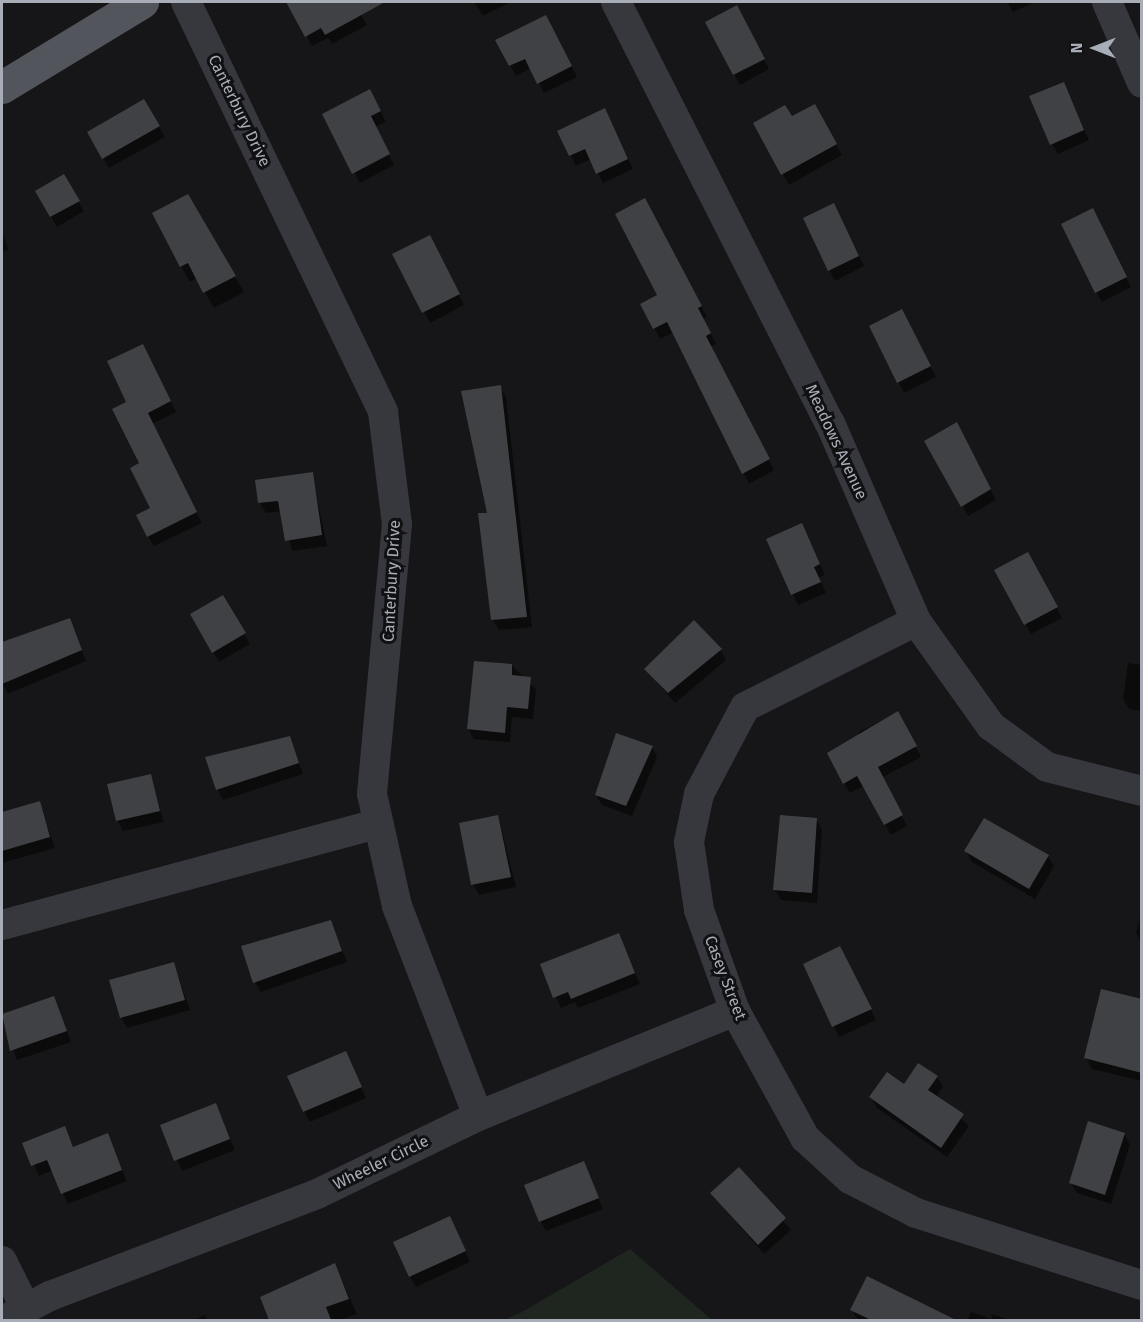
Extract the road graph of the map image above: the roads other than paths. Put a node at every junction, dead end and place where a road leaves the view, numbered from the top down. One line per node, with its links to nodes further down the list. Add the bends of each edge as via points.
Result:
1 (142, 2): 6 (main road)
2 (186, 2): 9 (street, Canterbury Drive, via 383,412 397,524 373,782)
3 (616, 2): 7 (street, Meadows Avenue, via 830,423)
4 (1107, 2): 5 (street)
5 (1142, 83)
6 (2, 87)
7 (916, 621): 8 (street, Meadows Avenue, via 991,726 1047,767); 11 (street, Casey Street, via 745,707 699,794 689,842 699,910)
8 (1142, 791)
9 (377, 824): 10 (street); 12 (street, Canterbury Drive, via 397,906)
10 (2, 925)
11 (735, 1011): 12 (street, Wheeler Circle); 14 (street, Casey Street, via 805,1138 850,1179 916,1213)
12 (478, 1116): 15 (street, Wheeler Circle, via 317,1194)
13 (2, 1261): 15 (street, Wheeler Circle)
14 (1142, 1285)
15 (14, 1314)

